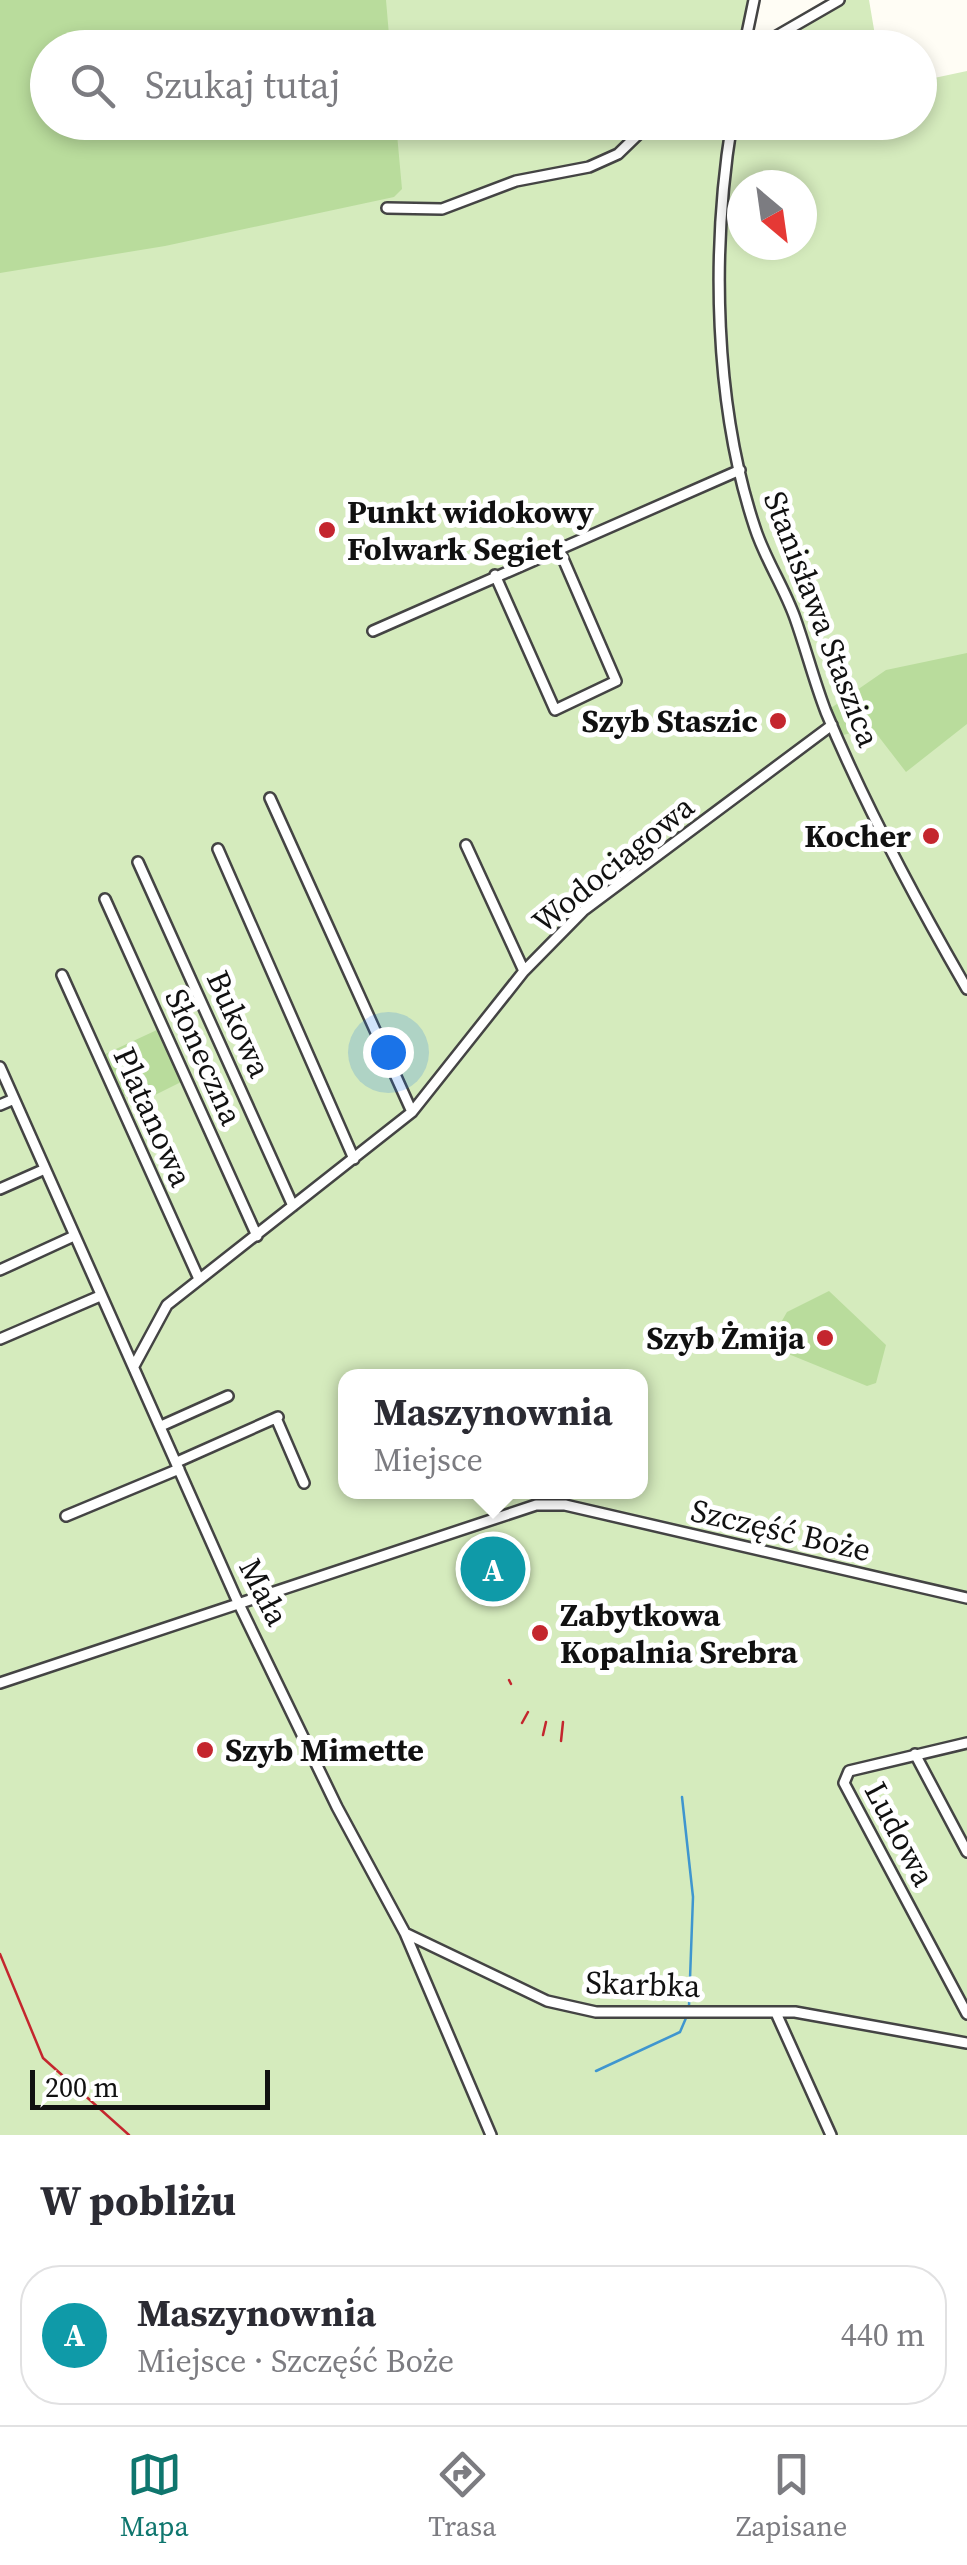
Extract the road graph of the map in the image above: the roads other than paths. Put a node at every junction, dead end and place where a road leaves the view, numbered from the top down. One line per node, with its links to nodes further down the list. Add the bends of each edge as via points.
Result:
1 (754, 0): 3 (street)
2 (839, 0): 4 (street)
3 (748, 30)
4 (787, 30)
5 (632, 140): 7 (street, via 589,167 516,181 442,209)
6 (729, 140): 8 (street, Stanisława Staszica, via 718,219 719,287)
7 (387, 208)
8 (740, 470): 9 (street); 12 (street, Stanisława Staszica, via 755,528)
9 (558, 547): 10 (street); 10 (street, via 616,681 555,710)
10 (495, 575): 11 (street)
11 (373, 631)
12 (832, 725): 18 (street, Wodociągowa, via 585,910); 20 (street, Stanisława Staszica, via 896,864)
13 (270, 798): 24 (street)
14 (466, 844): 18 (street)
15 (218, 849): 25 (street)
16 (138, 862): 28 (street, Bukowa)
17 (105, 899): 30 (street, Słoneczna)
18 (524, 971): 24 (street, Wodociągowa)
19 (62, 975): 32 (street, Platanowa)
20 (967, 988)
21 (0, 1068): 22 (street, Mała)
22 (14, 1099): 23 (street); 26 (street, Mała)
23 (0, 1105)
24 (412, 1112): 25 (street, Wodociągowa)
25 (354, 1159): 28 (street, Wodociągowa)
26 (44, 1169): 27 (street); 29 (street, Mała)
27 (0, 1189)
28 (293, 1206): 30 (street, Wodociągowa)
29 (74, 1236): 31 (street); 33 (street, Mała)
30 (256, 1236): 32 (street, Wodociągowa)
31 (0, 1270)
32 (199, 1279): 35 (street, Wodociągowa, via 157,1318)
33 (100, 1296): 34 (street); 35 (street, Mała)
34 (0, 1339)
35 (134, 1366): 37 (street, Mała)
36 (228, 1396): 37 (street)
37 (161, 1426): 38 (street, Mała)
38 (178, 1466): 39 (street, via 277,1418); 40 (street); 42 (street, Mała)
39 (304, 1483)
40 (66, 1516)
41 (967, 1598): 42 (street, Szczęść Boże, via 552,1504)
42 (240, 1602): 43 (street, Szczęść Boże); 47 (street, Mała)
43 (0, 1683)
44 (967, 1743): 45 (street, Ludowa)
45 (915, 1754): 46 (street); 49 (street, Ludowa, via 849,1771 844,1783)
46 (967, 1852)
47 (405, 1933): 48 (street, Skarbka, via 564,2004 635,2015); 51 (street, Mała)
48 (776, 2013): 50 (street, Skarbka); 52 (street)
49 (967, 2014)
50 (967, 2042)
51 (491, 2135)
52 (831, 2135)

